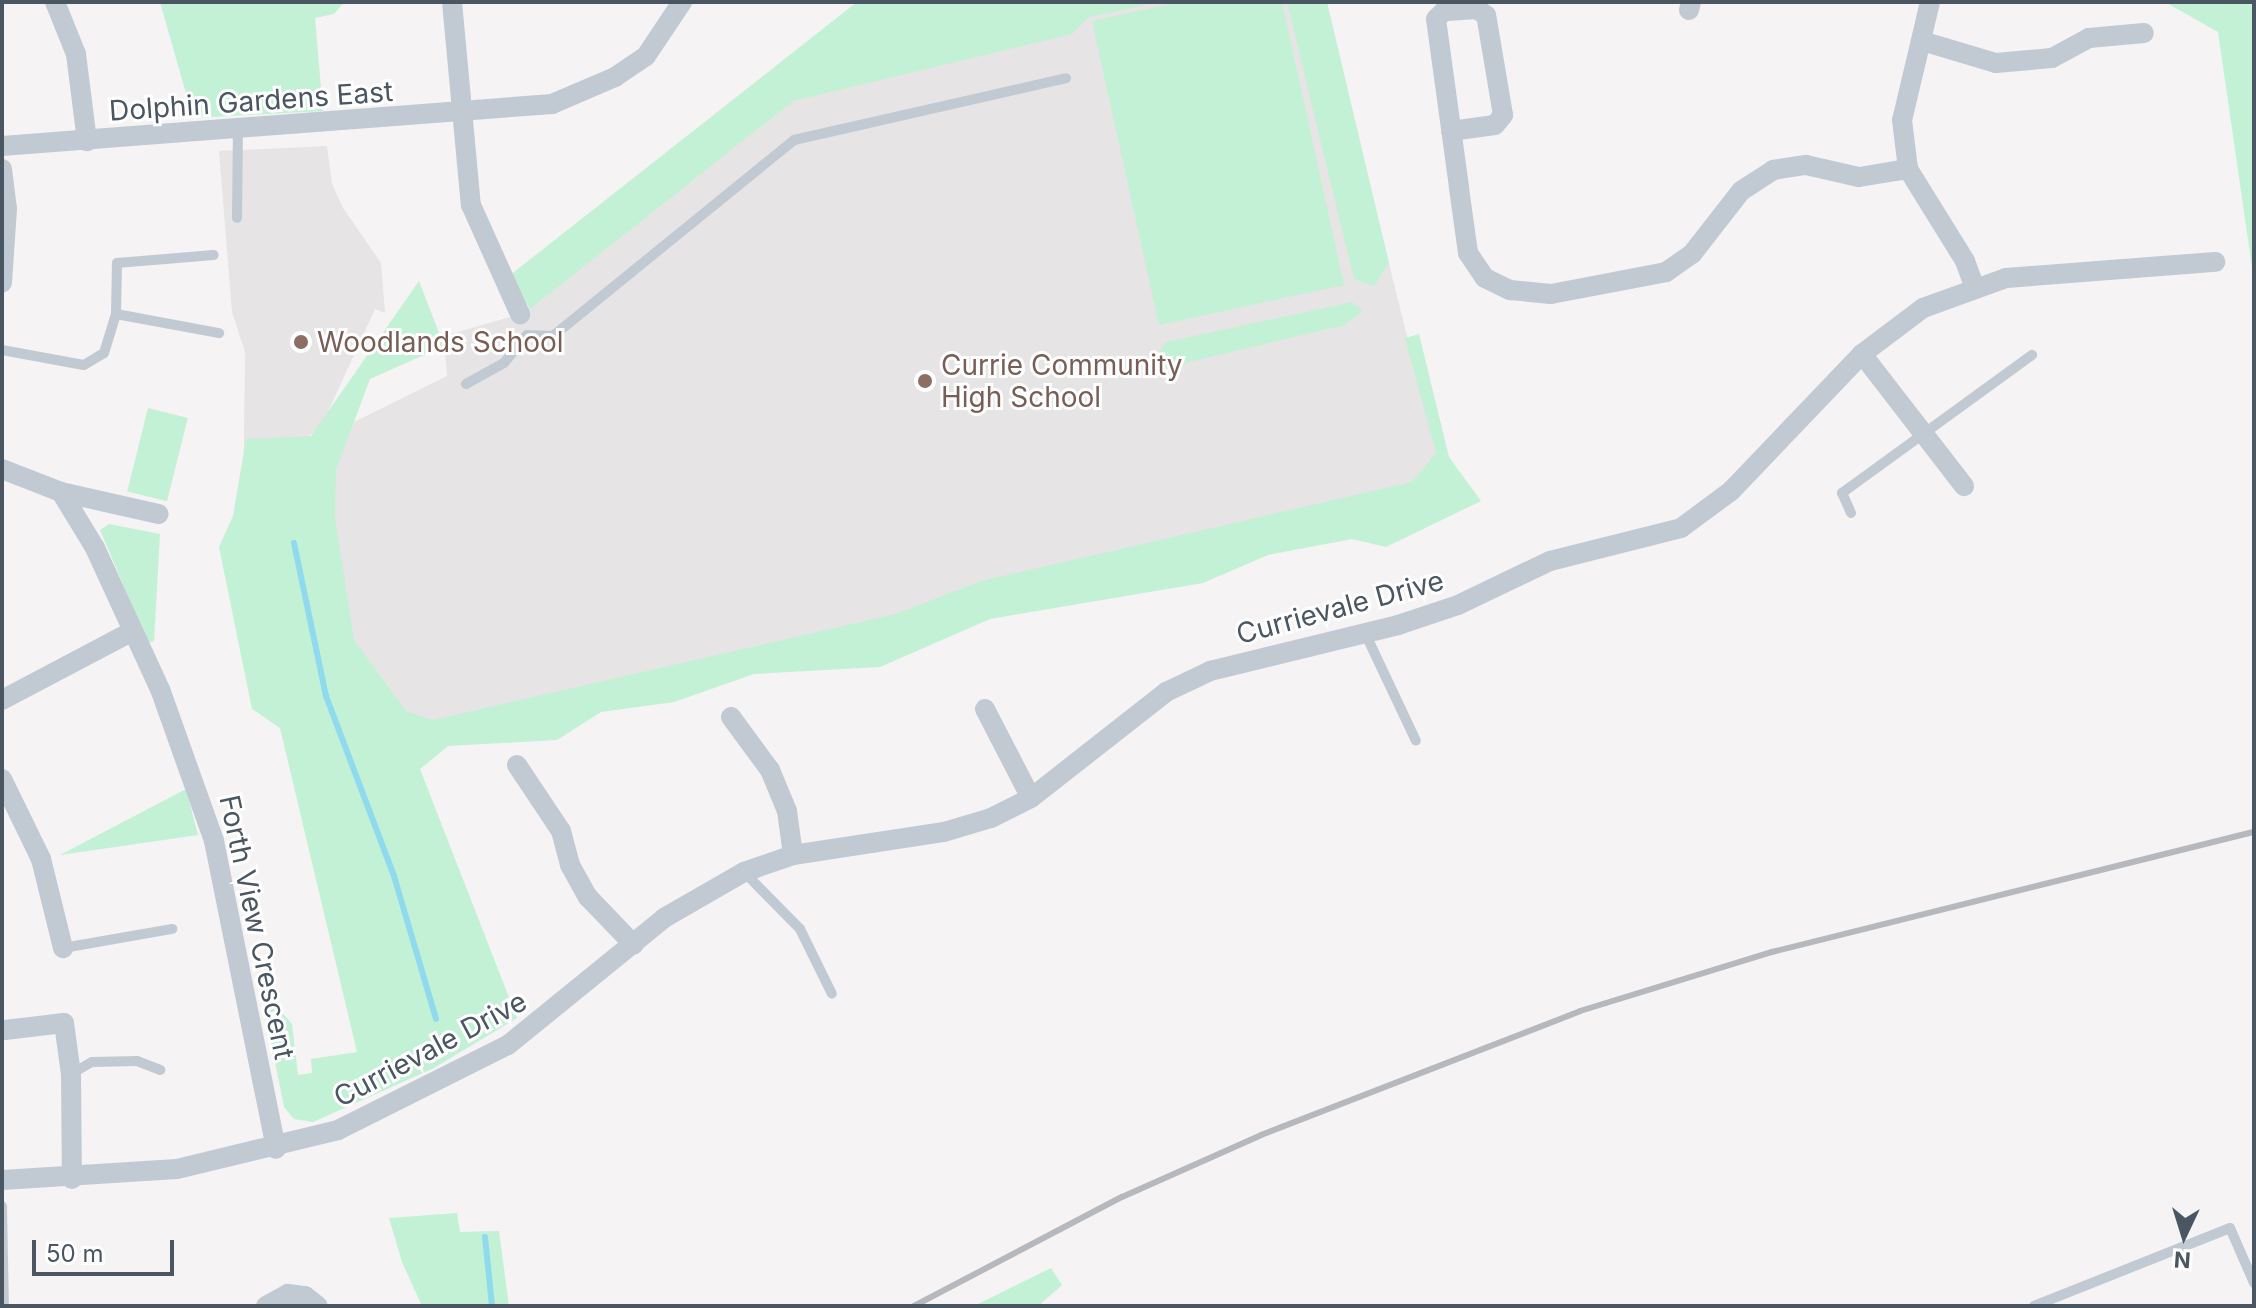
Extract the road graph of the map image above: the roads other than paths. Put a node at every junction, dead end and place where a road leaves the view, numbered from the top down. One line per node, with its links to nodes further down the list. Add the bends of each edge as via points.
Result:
1 (55, 2): 11 (street, via 76,54)
2 (452, 2): 8 (street)
3 (682, 2): 8 (street, Dolphin Gardens East, via 646,56 604,83 552,104)
4 (1930, 2): 6 (street)
5 (2144, 33): 6 (street, via 2089,38 2052,58 1996,63)
6 (1922, 41): 14 (street, via 1902,120)
7 (1066, 78): 23 (lane, via 794,140 553,336)
8 (463, 113): 9 (street, Dolphin Gardens East); 21 (street, via 471,205)
9 (238, 128): 11 (street, Dolphin Gardens East); 15 (lane)
10 (1451, 131): 10 (street, via 1436,19 1444,11 1476,9 1486,15 1503,115 1495,125); 14 (street, via 1468,253 1485,278 1510,290 1551,294 1666,272 1692,254 1741,191 1773,170 1806,165 1859,177)
11 (87, 141): 12 (street, Dolphin Gardens East)
12 (2, 146)
13 (2, 169): 18 (street, via 7,209)
14 (1908, 169): 19 (street, via 1965,261)
15 (237, 218)
16 (214, 255): 20 (lane, via 117,263)
17 (2215, 262): 19 (street, Currievale Drive, via 2006,278)
18 (2, 283)
19 (1974, 286): 25 (street, Currievale Drive, via 1923,308)
20 (116, 314): 22 (lane); 24 (lane, via 104,353 84,365)
21 (520, 314): 23 (lane)
22 (219, 333)
23 (527, 335): 27 (lane, via 504,363)
24 (2, 350)
25 (1862, 354): 28 (street); 35 (street, Currievale Drive, via 1731,491 1681,528 1550,561 1458,605)
26 (2032, 355): 28 (lane)
27 (466, 384)
28 (1927, 435): 30 (street); 32 (lane, via 1842,493)
29 (2, 469): 31 (street)
30 (1964, 486)
31 (61, 492): 33 (street); 34 (street, Forth View Crescent, via 95,548)
32 (1851, 513)
33 (159, 514)
34 (131, 632): 36 (street); 52 (street, Forth View Crescent, via 160,689 214,841)
35 (1365, 633): 39 (lane); 42 (street, Currievale Drive, via 1210,671 1166,692)
36 (2, 700)
37 (985, 709): 42 (street)
38 (731, 717): 43 (street, via 770,770 787,811)
39 (1416, 741)
40 (517, 765): 46 (street, via 561,831 570,865 588,897)
41 (2, 779): 47 (street, via 41,859)
42 (1031, 798): 43 (street, Currievale Drive, via 944,832)
43 (793, 855): 44 (street, Currievale Drive)
44 (744, 872): 46 (street, Currievale Drive, via 701,893); 48 (lane, via 800,929)
45 (172, 929): 47 (lane)
46 (634, 945): 52 (street, Currievale Drive, via 508,1045 338,1130)
47 (63, 948)
48 (832, 994)
49 (5, 1030): 51 (street, via 64,1023)
50 (160, 1070): 51 (lane, via 137,1061 92,1062)
51 (71, 1074): 53 (street)
52 (276, 1149): 53 (street, via 177,1169)
53 (72, 1179): 54 (street)
54 (2, 1180)
55 (2, 1206): 57 (lane)
56 (2254, 1283): 60 (lane, via 2230,1228)
57 (4, 1306)
58 (266, 1306): 59 (street, via 288,1294 305,1296)
59 (318, 1306)
60 (2034, 1306)

